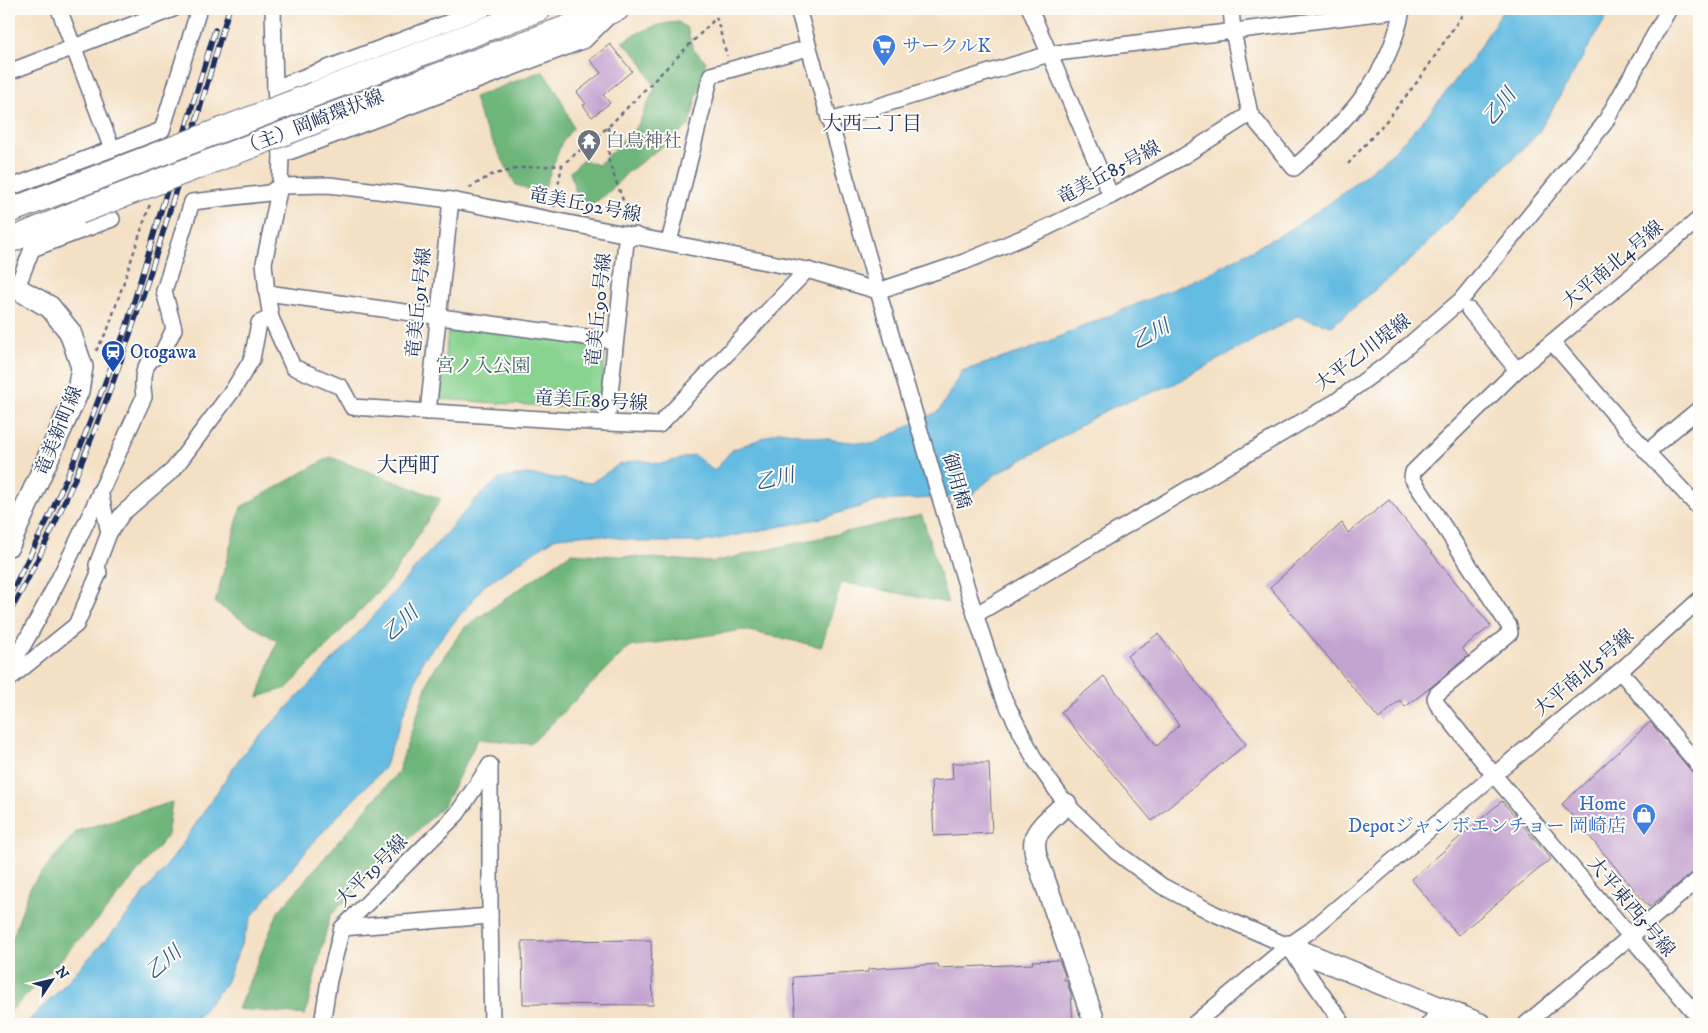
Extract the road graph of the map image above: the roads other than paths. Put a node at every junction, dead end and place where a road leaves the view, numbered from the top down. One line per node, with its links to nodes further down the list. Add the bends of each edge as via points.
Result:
1 (59, 9): 13 (street)
2 (174, 9): 13 (street)
3 (199, 9): 20 (street, via 162,130)
4 (273, 9): 17 (street)
5 (484, 9): 17 (street)
6 (539, 9): 26 (main road, （主）岡崎環状線, bridge)
7 (617, 9): 21 (street, via 585,40); 30 (main road, （主）岡崎環状線, bridge, via 324,118)
8 (798, 9): 14 (street, 御用橋)
9 (1030, 9): 15 (street)
10 (1231, 9): 12 (street)
11 (1669, 9): 51 (street, 大平乙川堤線, via 1604,124 1461,300 1387,364 1335,402)
12 (1233, 31): 15 (street); 18 (street); 18 (street, via 1402,10 1398,32 1373,83 1349,116 1294,168)
13 (73, 46): 16 (street); 20 (street)
14 (808, 48): 19 (street, 御用橋); 31 (street, via 711,75)
15 (1049, 54): 19 (street); 24 (street)
16 (9, 72)
17 (275, 88): 21 (street)
18 (1250, 114): 24 (street, 竜美丘85号線)
19 (830, 121): 34 (street, 御用橋)
20 (112, 149): 23 (street)
21 (281, 155): 22 (street)
22 (280, 186): 25 (street, 竜美丘92号線, via 329,185); 35 (street, via 264,263); 46 (street, 竜美丘92号線, via 269,193 192,202 164,291 174,329 162,353 152,357 146,366 141,381 144,397)
23 (9, 188)
24 (1111, 196): 34 (street, 竜美丘85号線, via 974,258)
25 (451, 200): 29 (street, 竜美丘92号線); 37 (street, 竜美丘91号線)
26 (9, 211)
27 (112, 219): 33 (street, via 32,249)
28 (1699, 219): 40 (street, 大平南北4号線)
29 (635, 235): 31 (street, 竜美丘92号線); 39 (street, 竜美丘90号線, via 626,242)
30 (9, 241)
31 (669, 242): 32 (street, 竜美丘92号線)
32 (807, 270): 34 (street, 竜美丘92号線); 44 (street, 竜美丘89号線, via 659,425)
33 (13, 286): 49 (street, 竜美新町線, via 50,307 70,332 82,367 78,391)
34 (878, 291): 51 (street, 御用橋)
35 (267, 293): 37 (street); 38 (street)
36 (1468, 310): 41 (street)
37 (438, 316): 39 (street); 43 (street, 竜美丘91号線)
38 (271, 318): 43 (street, 竜美丘89号線, via 293,367 341,387 352,407); 48 (street, via 259,324 252,359 233,390 173,470 123,513)
39 (615, 341): 44 (street, 竜美丘90号線)
40 (1552, 342): 41 (street, 大平南北4号線); 45 (street)
41 (1517, 370): 56 (street, 大平東西5号線, via 1413,472 1412,478 1509,626 1510,633 1435,698)
42 (1699, 409): 45 (street)
43 (428, 412): 44 (street, 竜美丘89号線)
44 (607, 423)
45 (1647, 452): 47 (street)
46 (100, 491): 48 (street); 52 (street, via 32,632)
47 (1699, 508)
48 (109, 533): 54 (street, via 97,565 99,573 76,625)
49 (9, 545)
50 (1699, 600): 53 (street, 大平南北5号線)
51 (976, 615): 57 (street, 御用橋, via 1001,693 1035,760)
52 (9, 670)
53 (1620, 671): 55 (street); 56 (street, 大平南北5号線)
54 (9, 680)
55 (1699, 766)
56 (1494, 775): 61 (street, 大平東西5号線); 62 (street, 大平南北5号線, via 1310,931)
57 (1066, 804): 62 (street, 御用橋, via 1116,852 1162,886); 67 (street, via 1034,841 1036,856)
58 (1699, 879): 61 (street)
59 (490, 916): 60 (street); 60 (street, 大平19号線, via 490,765 457,814); 66 (street)
60 (342, 928): 65 (street, 大平19号線)
61 (1630, 938): 64 (street, 大平東西5号線); 71 (street)
62 (1288, 946): 63 (street); 68 (street); 69 (street)
63 (1435, 1016): 70 (street)
64 (1699, 1018)
65 (322, 1024)
66 (492, 1024)
67 (1094, 1024)
68 (1194, 1024)
69 (1343, 1024)
70 (1480, 1024)
71 (1526, 1024)

